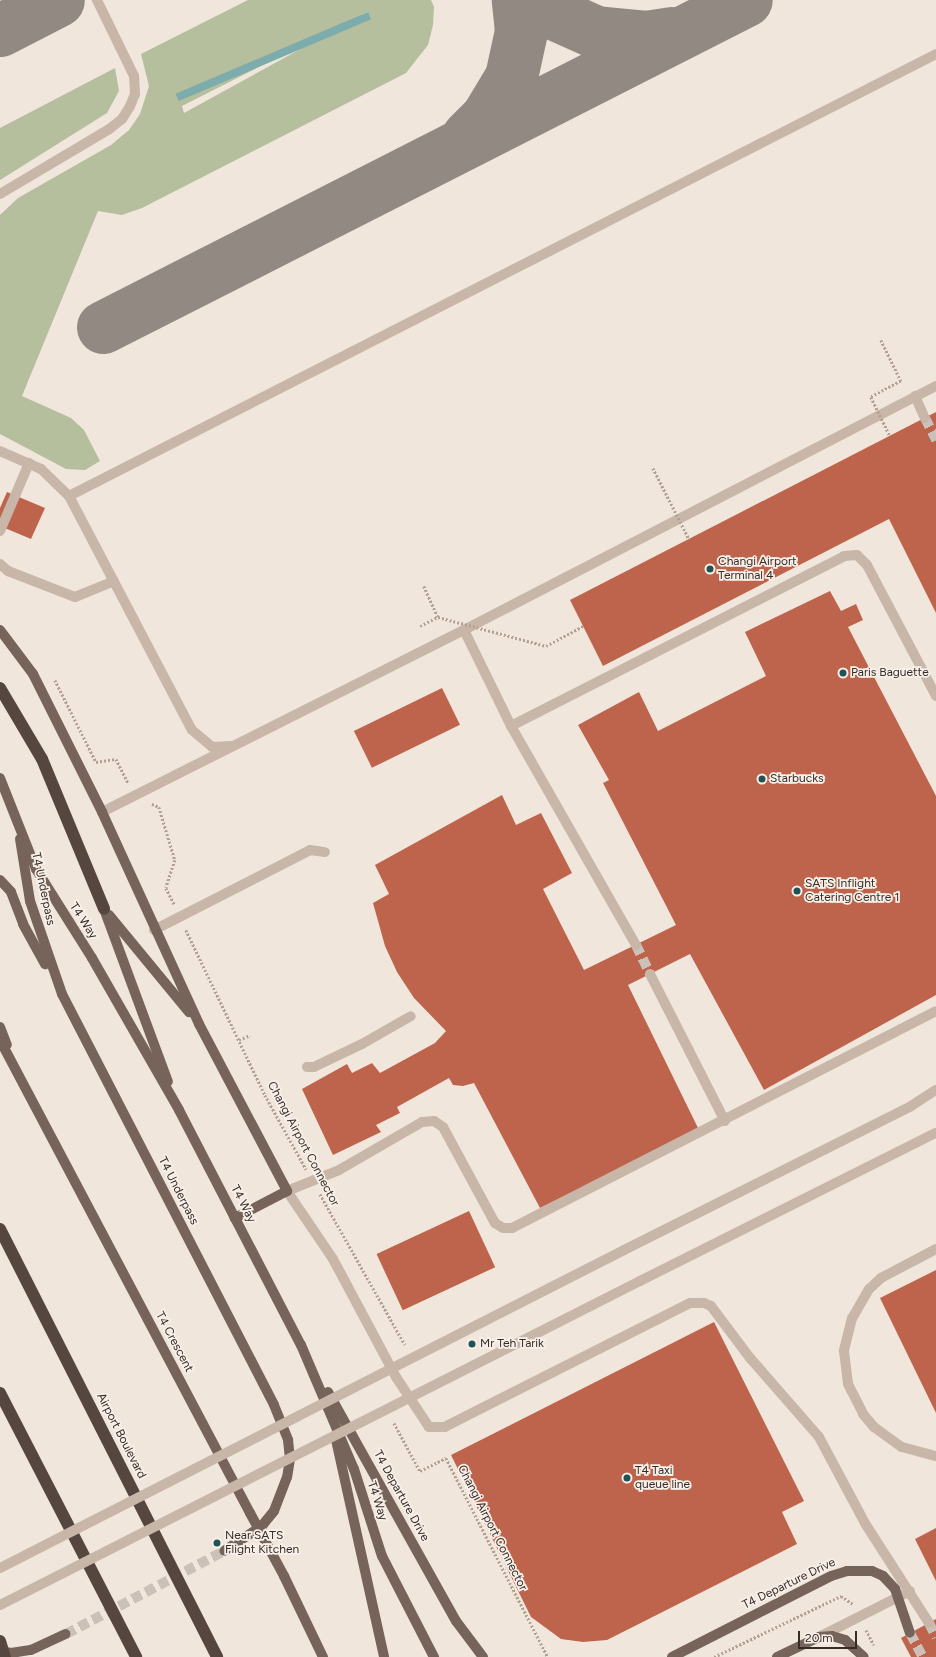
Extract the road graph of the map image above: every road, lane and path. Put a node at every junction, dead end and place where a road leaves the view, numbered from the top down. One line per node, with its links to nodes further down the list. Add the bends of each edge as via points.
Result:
1 (97, 0): 3 (lane, via 134,76 135,94 130,106 122,119 108,130)
2 (936, 54): 12 (lane)
3 (0, 194)
4 (881, 340): 8 (path, bridge, via 901,381 871,397)
5 (936, 386): 6 (lane)
6 (915, 396): 7 (lane); 22 (lane)
7 (925, 418)
8 (890, 436)
9 (0, 451): 10 (lane)
10 (29, 463): 12 (lane, via 53,478); 13 (lane)
11 (653, 468): 14 (path, bridge)
12 (69, 496): 16 (lane)
13 (0, 531)
14 (689, 539)
15 (0, 564): 16 (lane, via 8,571 75,597)
16 (114, 581): 27 (lane, via 192,730 212,747)
17 (424, 586): 18 (path)
18 (438, 617): 19 (path, bridge); 20 (path, bridge, via 546,646)
19 (420, 626)
20 (583, 626)
21 (0, 630): 30 (main road, via 33,674)
22 (464, 630): 26 (lane); 27 (lane)
23 (53, 678): 29 (path, via 96,762 116,759)
24 (0, 688): 34 (highway, via 42,760)
25 (936, 696): 26 (lane, via 867,565 857,556 844,556)
26 (511, 726): 37 (lane)
27 (240, 743): 29 (lane)
28 (0, 778): 31 (main road, T4 Way)
29 (135, 797): 30 (lane); 35 (path, Changi Airport Connector, via 159,807 175,860 166,888)
30 (102, 812): 36 (main road)
31 (16, 818): 39 (main road, T4 Underpass, via 30,901); 50 (main road, T4 Way, via 39,876 92,958)
32 (325, 852): 35 (lane, via 310,850)
33 (0, 880): 39 (main road, via 11,892 23,924)
34 (104, 909): 42 (main road); 50 (main road)
35 (180, 917): 36 (lane); 46 (path, Changi Airport Connector)
36 (154, 930): 42 (main road)
37 (636, 945)
38 (650, 974): 51 (lane)
39 (62, 994): 64 (main road, T4 Underpass, via 274,1405 288,1440 290,1459 287,1477 274,1511 262,1526)
40 (936, 1011): 51 (lane)
41 (411, 1016): 47 (lane, via 362,1044 314,1067)
42 (198, 1024): 54 (main road)
43 (0, 1027): 48 (main road)
44 (250, 1035): 46 (path)
45 (0, 1040): 48 (main road, T4 Crescent)
46 (239, 1040): 53 (path, Changi Airport Connector)
47 (307, 1067)
48 (18, 1073): 77 (main road, T4 Crescent, bridge, via 284,1576)
49 (936, 1090): 65 (lane, bridge, via 911,1106)
50 (179, 1110): 55 (main road, T4 Way)
51 (725, 1121): 53 (lane, via 512,1228 503,1228 495,1223 443,1127 434,1121 422,1122 339,1170)
52 (936, 1133): 67 (lane, bridge)
53 (312, 1181): 54 (lane); 59 (path, Changi Airport Connector)
54 (287, 1191): 55 (main road); 66 (lane, via 333,1259 396,1377 429,1427 445,1427 690,1303 711,1306 750,1358 819,1437 866,1525)
55 (235, 1218): 58 (main road, T4 Way)
56 (0, 1228): 76 (highway, Airport Boulevard)
57 (936, 1249): 63 (lane, via 881,1278 869,1289 852,1318 844,1351 848,1384 863,1414 874,1427 902,1447)
58 (301, 1345): 62 (main road, T4 Way); 80 (main road, T4 Departure Drive, via 432,1580 456,1621)
59 (409, 1352)
60 (0, 1393): 75 (highway)
61 (390, 1415): 81 (path, Changi Airport Connector, via 420,1471 446,1458)
62 (330, 1416): 78 (main road); 79 (main road, T4 Way, via 354,1469 382,1556)
63 (936, 1456)
64 (224, 1551)
65 (0, 1568)
66 (910, 1591): 68 (lane); 71 (lane)
67 (0, 1605)
68 (929, 1623)
69 (910, 1633): 82 (main road, T4 Departure Drive, bridge, via 895,1589 883,1576 859,1569 831,1576)
70 (66, 1634): 73 (main road, via 31,1650 11,1653)
71 (819, 1637): 83 (main road); 84 (main road, via 832,1636 845,1640)
72 (0, 1641): 74 (highway, bridge)
73 (0, 1651)
74 (6, 1657)
75 (136, 1657)
76 (217, 1657)
77 (323, 1657)
78 (384, 1657)
79 (434, 1657)
80 (483, 1657)
81 (548, 1657)
82 (672, 1657)
83 (777, 1657)
84 (864, 1657)

